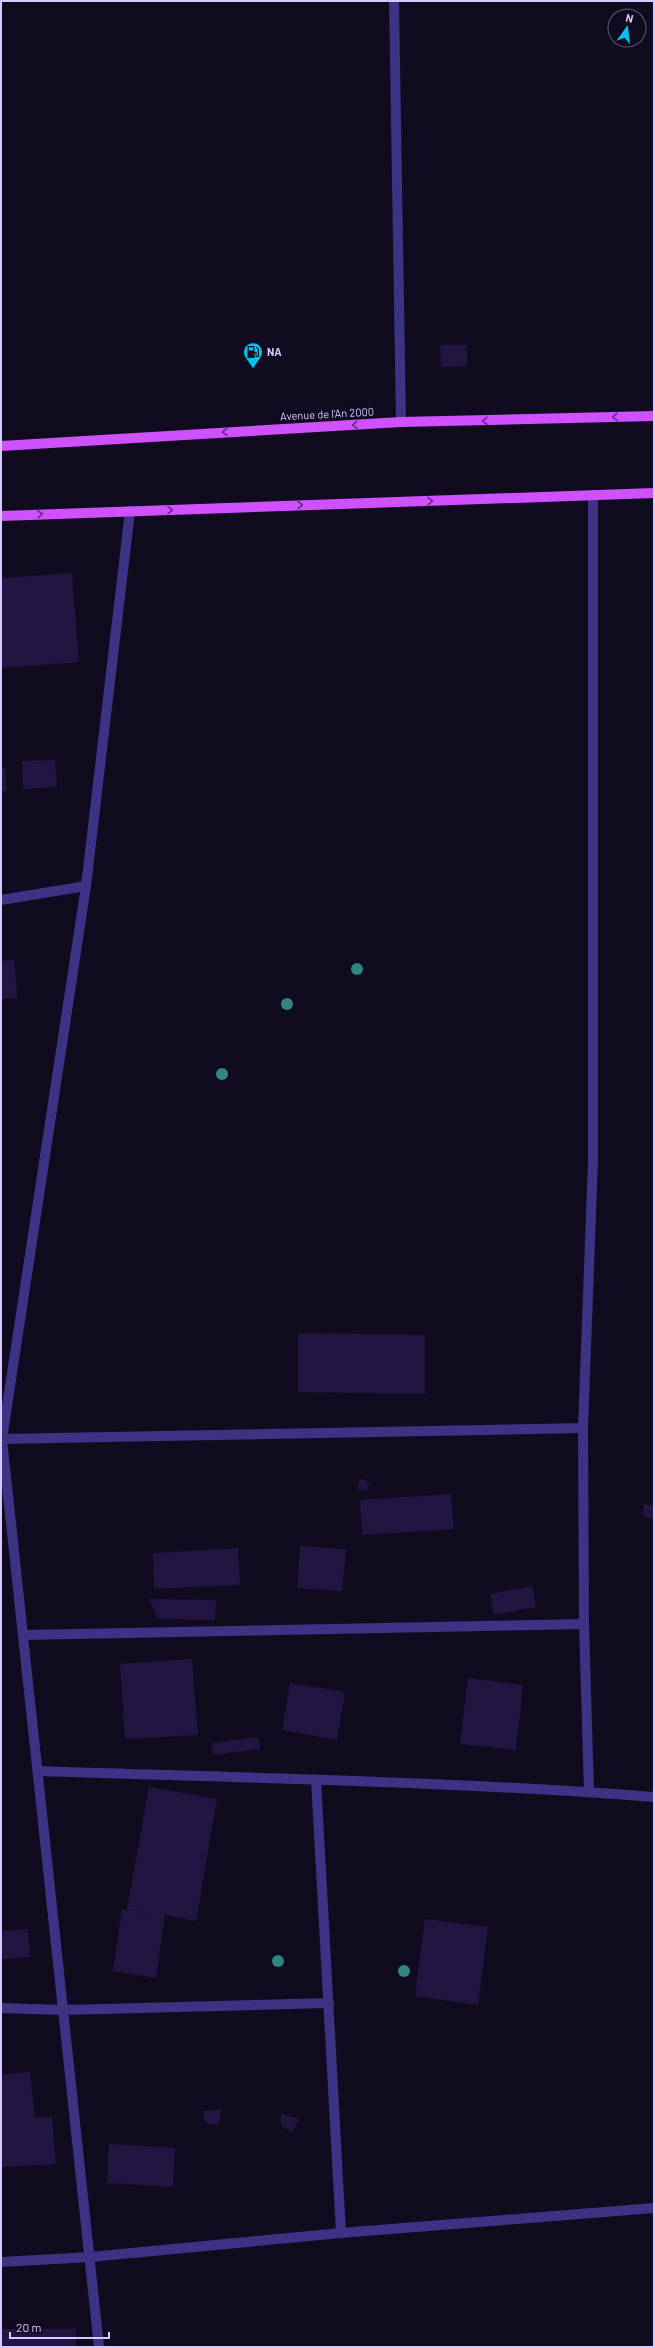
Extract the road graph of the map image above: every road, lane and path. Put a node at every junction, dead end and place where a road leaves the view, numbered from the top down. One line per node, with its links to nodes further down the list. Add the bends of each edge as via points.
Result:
1 (394, 1): 3 (street)
2 (654, 416): 3 (main road, Avenue de l'An 2000, one-way to 3)
3 (401, 422): 4 (main road, Avenue de l'An 2000, one-way to 4)
4 (1, 446)
5 (654, 493): 6 (main road)
6 (593, 495): 7 (main road, one-way to 6); 11 (street, via 593,1161)
7 (130, 511): 8 (main road, one-way to 7); 9 (street)
8 (1, 516)
9 (86, 886): 10 (street); 12 (street)
10 (1, 900)
11 (583, 1428): 12 (street); 13 (street)
12 (1, 1439): 14 (street)
13 (584, 1624): 14 (street); 17 (street)
14 (23, 1635): 15 (street)
15 (38, 1771): 16 (street); 21 (street)
16 (316, 1780): 17 (street); 19 (street)
17 (589, 1792): 18 (street)
18 (654, 1797)
19 (329, 2002): 21 (street); 23 (street)
20 (1, 2008): 21 (street)
21 (64, 2010): 24 (street)
22 (654, 2208): 23 (street)
23 (341, 2233): 24 (street)
24 (90, 2257): 25 (street); 26 (street)
25 (1, 2262)
26 (99, 2347)

